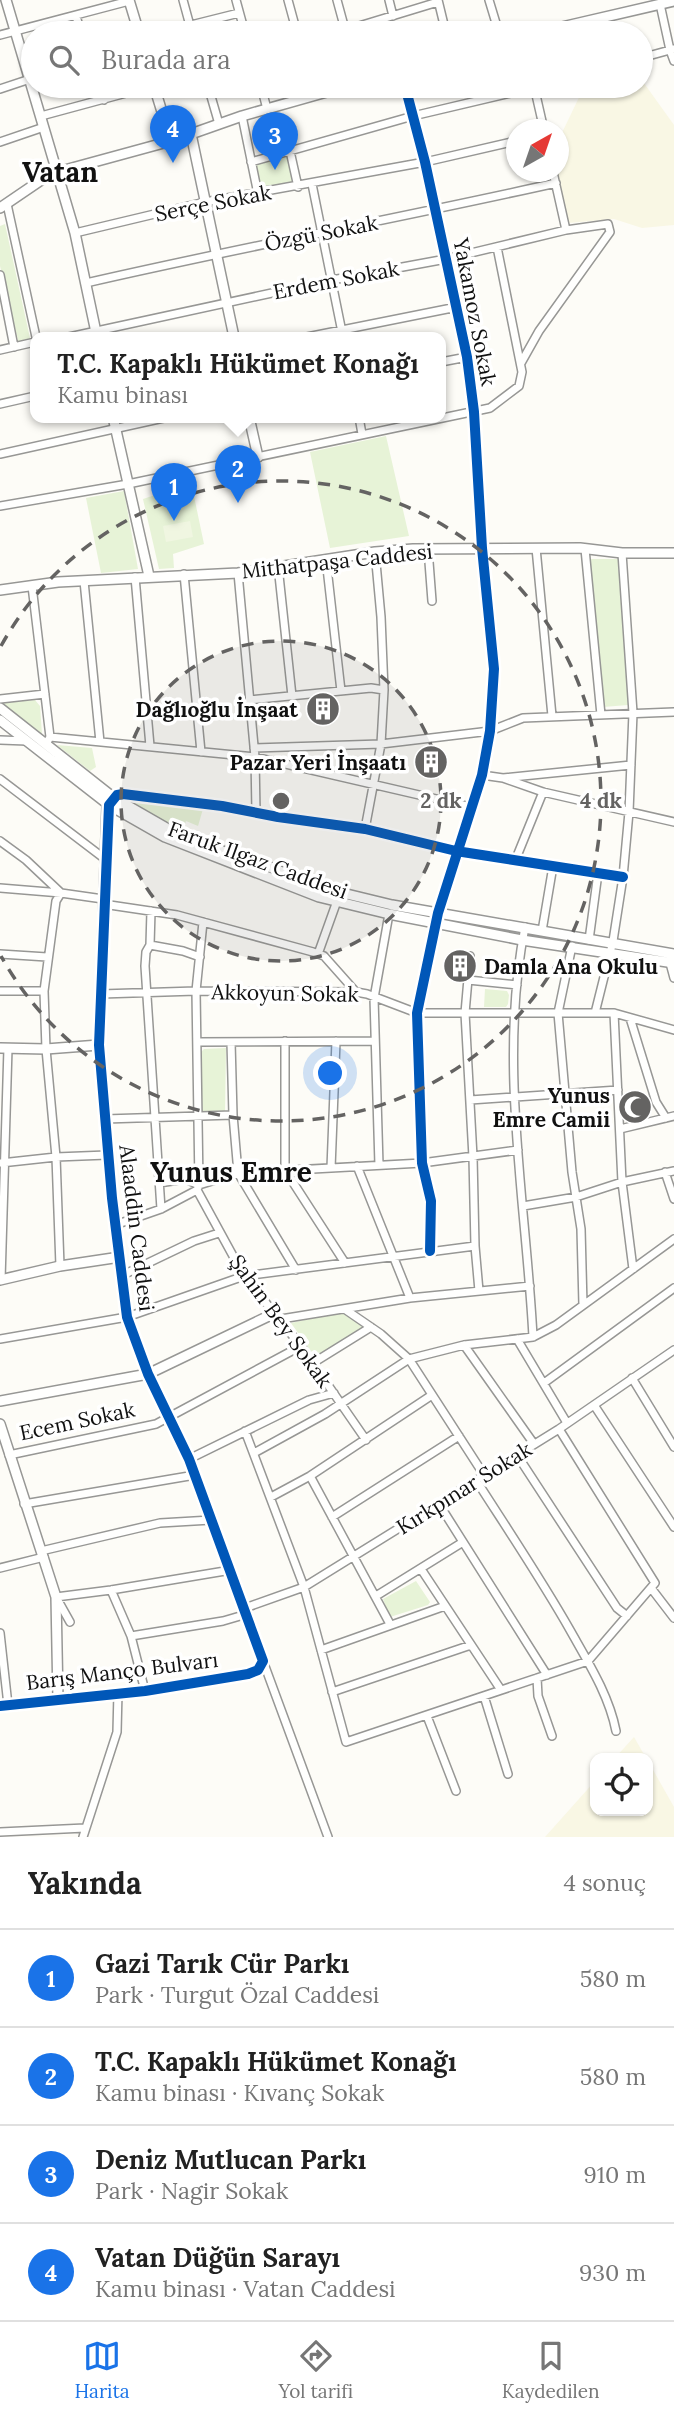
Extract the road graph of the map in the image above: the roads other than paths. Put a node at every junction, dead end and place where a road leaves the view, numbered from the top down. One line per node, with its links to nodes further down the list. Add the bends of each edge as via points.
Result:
1 (6, 0): 28 (street)
2 (183, 0): 18 (street)
3 (236, 0): 12 (street)
4 (288, 0): 21 (street)
5 (337, 0): 22 (street)
6 (389, 0): 14 (street)
7 (489, 0): 25 (street)
8 (129, 1): 13 (street); 17 (street)
9 (438, 1): 14 (street); 24 (street)
10 (674, 1): 11 (street)
11 (660, 5): 26 (street); 30 (street)
12 (239, 13): 19 (street); 20 (street)
13 (76, 16): 15 (street); 16 (street)
14 (393, 16): 23 (street)
15 (56, 21)
16 (77, 21)
17 (135, 21)
18 (189, 21)
19 (215, 21)
20 (241, 21)
21 (294, 21)
22 (343, 21)
23 (378, 21)
24 (443, 21)
25 (495, 21)
26 (589, 21)
27 (21, 30): 28 (street)
28 (15, 31): 29 (street); 31 (street)
29 (0, 36)
30 (672, 49): 32 (street); 33 (street)
31 (21, 50)
32 (653, 55)
33 (674, 61)
34 (21, 82): 35 (street)
35 (0, 89)
36 (36, 98): 49 (street)
37 (111, 98): 45 (street)
38 (157, 98): 54 (street)
39 (211, 98): 51 (street)
40 (264, 98): 46 (street)
41 (306, 98): 46 (street)
42 (408, 98): 48 (street, Yakamoz Sokak)
43 (487, 98): 48 (street)
44 (538, 98): 50 (street)
45 (104, 100): 49 (street)
46 (267, 109): 47 (street)
47 (242, 116): 51 (street); 58 (street)
48 (413, 116): 57 (street); 59 (street, Yakamoz Sokak)
49 (41, 117): 52 (street)
50 (542, 119)
51 (219, 124): 53 (street)
52 (44, 127): 55 (street); 60 (street)
53 (191, 134): 54 (street); 65 (street)
54 (171, 141): 60 (street)
55 (0, 142)
56 (506, 143): 59 (street, Serçe Sokak)
57 (290, 152): 58 (street); 63 (street)
58 (251, 162): 64 (street)
59 (425, 162): 62 (street, Serçe Sokak); 67 (street, Yakamoz Sokak)
60 (57, 172): 66 (street); 70 (street)
61 (556, 183): 67 (street, Özgü Sokak); 68 (street)
62 (312, 184): 63 (street, Serçe Sokak); 69 (street)
63 (298, 187): 64 (street, Serçe Sokak)
64 (258, 194): 65 (street, Serçe Sokak)
65 (205, 202): 70 (street, Serçe Sokak); 72 (street)
66 (3, 206): 79 (street)
67 (436, 210): 69 (street, Özgü Sokak); 73 (street, Yakamoz Sokak)
68 (566, 230): 71 (street, Erdem Sokak); 90 (street, Erdem Sokak, via 603,223 610,232)
69 (322, 232): 72 (street, Özgü Sokak); 75 (street)
70 (75, 233): 76 (street)
71 (496, 247): 73 (street, Erdem Sokak); 90 (street)
72 (216, 254): 76 (street, Özgü Sokak); 77 (street)
73 (446, 259): 75 (street, Erdem Sokak); 78 (street, Yakamoz Sokak)
74 (0, 275): 86 (street)
75 (332, 280): 77 (street, Erdem Sokak); 83 (street)
76 (86, 283): 80 (street)
77 (227, 302): 81 (street, Erdem Sokak); 82 (street)
78 (457, 307): 84 (street); 88 (street, Yakamoz Sokak)
79 (35, 332)
80 (96, 332)
81 (109, 332)
82 (233, 332)
83 (343, 332)
84 (347, 332)
85 (30, 343): 86 (street)
86 (14, 347): 87 (street)
87 (0, 350)
88 (467, 357): 89 (street); 93 (street, Yakamoz Sokak)
89 (446, 361)
90 (521, 363): 93 (street, via 519,386 490,408)
91 (30, 397): 92 (street)
92 (0, 404)
93 (474, 412): 94 (street); 106 (street, Yakamoz Sokak)
94 (446, 418)
95 (114, 423): 100 (street)
96 (142, 423): 100 (street)
97 (250, 423): 103 (street)
98 (360, 423): 101 (street)
99 (418, 423): 101 (street)
100 (116, 429): 102 (street); 104 (street)
101 (362, 434): 103 (street)
102 (0, 454)
103 (258, 457): 104 (street)
104 (128, 484): 105 (street); 117 (street)
105 (0, 506)
106 (482, 548): 107 (street, Mithatpaşa Caddesi); 108 (street, Mithatpaşa Caddesi); 135 (street, Yakamoz Sokak, via 494,669)
107 (536, 548): 109 (street, Mithatpaşa Caddesi); 133 (street)
108 (428, 549): 110 (street, Mithatpaşa Caddesi); 122 (street)
109 (585, 549): 111 (street, Mithatpaşa Caddesi); 132 (street)
110 (375, 552): 113 (street, Mithatpaşa Caddesi); 123 (street)
111 (622, 553): 112 (street, Mithatpaşa Caddesi); 131 (street)
112 (674, 553)
113 (326, 559): 114 (street, Mithatpaşa Caddesi); 124 (street)
114 (278, 566): 115 (street, Mithatpaşa Caddesi); 126 (street)
115 (238, 573): 116 (street, Mithatpaşa Caddesi); 128 (street)
116 (184, 574): 117 (street, Mithatpaşa Caddesi); 143 (street)
117 (149, 576): 118 (street, Mithatpaşa Caddesi)
118 (135, 577): 119 (street, Mithatpaşa Caddesi); 141 (street)
119 (84, 581): 120 (street, Mithatpaşa Caddesi); 139 (street)
120 (32, 586): 121 (street, Mithatpaşa Caddesi); 125 (street)
121 (0, 590)
122 (432, 601)
123 (384, 690): 124 (street); 140 (street)
124 (341, 691): 126 (street)
125 (45, 694): 127 (street); 137 (street)
126 (292, 696): 128 (street)
127 (0, 699)
128 (249, 700): 142 (street)
129 (0, 708): 137 (street, Faruk Ilgaz Caddesi)
130 (674, 712): 131 (street)
131 (633, 713): 132 (street); 145 (street)
132 (601, 715): 133 (street)
133 (552, 716): 135 (street, via 523,718)
134 (0, 720): 138 (street, Faruk Ilgaz Caddesi)
135 (490, 731): 140 (street); 146 (street, Yakamoz Sokak)
136 (0, 740): 138 (street)
137 (48, 740): 139 (street); 151 (street, Faruk Ilgaz Caddesi)
138 (28, 741): 151 (street, Faruk Ilgaz Caddesi)
139 (100, 741): 141 (street)
140 (381, 744): 142 (street); 149 (street)
141 (150, 746): 143 (street)
142 (254, 748): 144 (street)
143 (201, 752): 144 (street)
144 (256, 757): 149 (street); 153 (street)
145 (631, 765): 147 (street); 154 (street)
146 (482, 775): 147 (street); 152 (street, Yakamoz Sokak)
147 (503, 778): 150 (street)
148 (0, 779): 159 (street)
149 (372, 785): 152 (street); 156 (street)
150 (543, 792): 154 (street); 160 (street)
151 (111, 801): 153 (street, via 122,794); 159 (street, Alaaddin Caddesi); 166 (street, Faruk Ilgaz Caddesi, via 165,837); 169 (street, Faruk Ilgaz Caddesi, via 201,844 322,888)
152 (471, 807): 158 (street, Yakamoz Sokak)
153 (256, 812): 156 (street)
154 (629, 812): 155 (street); 163 (street)
155 (674, 822)
156 (365, 829): 158 (street)
157 (0, 841): 165 (street)
158 (456, 851): 160 (street); 169 (street, Yakamoz Sokak)
159 (105, 859): 167 (street, Alaaddin Caddesi)
160 (515, 860): 161 (street)
161 (553, 866): 162 (street); 174 (street)
162 (598, 873): 163 (street); 176 (street)
163 (623, 877): 179 (street)
164 (0, 888): 165 (street)
165 (61, 893): 167 (street); 183 (street)
166 (337, 901): 170 (street, Faruk Ilgaz Caddesi); 181 (street)
167 (103, 902): 168 (street); 194 (street, Alaaddin Caddesi)
168 (151, 911): 171 (street); 177 (street)
169 (438, 913): 172 (street, Yakamoz Sokak); 173 (street, Faruk Ilgaz Caddesi)
170 (389, 914): 172 (street, Faruk Ilgaz Caddesi); 195 (street)
171 (203, 922): 181 (street); 184 (street, Şahin Bey Sokak)
172 (436, 923): 175 (street, Faruk Ilgaz Caddesi); 196 (street, Yakamoz Sokak)
173 (525, 928): 174 (street, Faruk Ilgaz Caddesi); 175 (street)
174 (542, 930): 176 (street, Faruk Ilgaz Caddesi)
175 (523, 940): 178 (street, Faruk Ilgaz Caddesi); 188 (street)
176 (589, 940): 179 (street, Faruk Ilgaz Caddesi)
177 (150, 945): 184 (street); 193 (street, via 145,966)
178 (572, 946): 179 (street, Faruk Ilgaz Caddesi); 199 (street)
179 (611, 948): 185 (street, Faruk Ilgaz Caddesi); 200 (street)
180 (0, 954): 183 (street)
181 (318, 954): 192 (street)
182 (470, 956): 187 (street)
183 (47, 957): 190 (street)
184 (200, 957): 191 (street, Şahin Bey Sokak)
185 (673, 960): 186 (street)
186 (674, 978)
187 (468, 980): 188 (street); 197 (street)
188 (517, 985): 198 (street)
189 (0, 991): 190 (street)
190 (44, 991): 211 (street)
191 (196, 991): 192 (street, Akkoyun Sokak); 193 (street, Akkoyun Sokak); 207 (street, Şahin Bey Sokak)
192 (356, 992): 195 (street, Akkoyun Sokak)
193 (147, 993): 194 (street, Akkoyun Sokak); 218 (street)
194 (101, 994): 209 (street, Alaaddin Caddesi)
195 (374, 998): 196 (street, Akkoyun Sokak); 206 (street)
196 (417, 1013): 197 (street, Akkoyun Sokak); 227 (street, Yakamoz Sokak)
197 (465, 1013): 198 (street, Akkoyun Sokak); 215 (street)
198 (513, 1013): 199 (street, Akkoyun Sokak); 214 (street)
199 (558, 1013): 200 (street, Akkoyun Sokak); 213 (street)
200 (594, 1013): 201 (street, Akkoyun Sokak)
201 (614, 1013): 202 (street, Akkoyun Sokak); 212 (street)
202 (630, 1018): 203 (street, Akkoyun Sokak); 219 (street, via 656,1102)
203 (674, 1030)
204 (285, 1041): 205 (street); 208 (street); 231 (street)
205 (336, 1041): 206 (street); 230 (street)
206 (374, 1041): 228 (street)
207 (198, 1042): 208 (street); 217 (street, Şahin Bey Sokak)
208 (231, 1042): 216 (street)
209 (99, 1045): 211 (street); 220 (street, Alaaddin Caddesi)
210 (4, 1048): 211 (street); 226 (street)
211 (46, 1049): 224 (street)
212 (618, 1090): 213 (street); 221 (street)
213 (565, 1094): 214 (street); 238 (street)
214 (515, 1096): 215 (street); 222 (street)
215 (470, 1100): 225 (street)
216 (233, 1115): 217 (street); 234 (street)
217 (198, 1116): 218 (street); 237 (street, Şahin Bey Sokak)
218 (153, 1117): 220 (street); 236 (street)
219 (670, 1117): 221 (street)
220 (104, 1119): 223 (street, Alaaddin Caddesi)
221 (620, 1129): 235 (street)
222 (518, 1150): 225 (street); 240 (street)
223 (107, 1155): 224 (street); 242 (street, Alaaddin Caddesi)
224 (56, 1157): 226 (street); 250 (street)
225 (474, 1157): 227 (street); 245 (street)
226 (2, 1163): 255 (street)
227 (422, 1163): 228 (street); 246 (street, Yakamoz Sokak, via 430,1201)
228 (379, 1165): 229 (street)
229 (357, 1166): 230 (street); 247 (street)
230 (331, 1168): 231 (street)
231 (285, 1170): 234 (street); 249 (street)
232 (674, 1171): 233 (street)
233 (665, 1172): 235 (street); 239 (street)
234 (238, 1173): 237 (street); 252 (street)
235 (622, 1182): 238 (street); 251 (street)
236 (159, 1183): 237 (street, via 185,1179); 241 (street)
237 (198, 1187): 241 (street); 243 (street, Şahin Bey Sokak)
238 (576, 1197): 240 (street); 260 (street)
239 (674, 1199)
240 (523, 1206): 256 (street)
241 (161, 1209): 242 (street)
242 (115, 1225): 248 (street, Alaaddin Caddesi)
243 (219, 1233): 253 (street); 254 (street, Şahin Bey Sokak)
244 (674, 1239): 251 (street)
245 (475, 1246): 246 (street); 258 (street)
246 (430, 1251): 247 (street)
247 (395, 1255): 249 (street); 259 (street)
248 (120, 1257): 250 (street); 253 (street, Alaaddin Caddesi)
249 (345, 1263): 252 (street)
250 (60, 1266): 255 (street)
251 (633, 1269): 260 (street)
252 (296, 1270): 254 (street)
253 (122, 1275): 263 (street, Alaaddin Caddesi)
254 (244, 1276): 262 (street, Şahin Bey Sokak); 263 (street)
255 (0, 1280)
256 (530, 1286): 258 (street); 265 (street)
257 (674, 1288): 275 (street)
258 (479, 1291): 259 (street)
259 (410, 1298): 261 (street)
260 (583, 1305): 265 (street)
261 (346, 1310): 262 (street); 264 (street)
262 (278, 1316): 269 (street, Şahin Bey Sokak); 273 (street)
263 (127, 1317): 266 (street); 273 (street, Alaaddin Caddesi)
264 (371, 1327): 271 (street); 272 (street)
265 (533, 1337): 267 (street)
266 (0, 1339)
267 (517, 1339): 268 (street); 275 (street)
268 (464, 1345): 271 (street); 288 (street)
269 (302, 1346): 272 (street, Şahin Bey Sokak); 281 (street, Ecem Sokak)
270 (674, 1350): 274 (street, Kırkpınar Sokak)
271 (409, 1359): 277 (street); 279 (street)
272 (313, 1363): 276 (street, Şahin Bey Sokak)
273 (148, 1374): 278 (street); 281 (street, Alaaddin Caddesi)
274 (632, 1378): 280 (street, Kırkpınar Sokak); 289 (street)
275 (544, 1383): 282 (street)
276 (334, 1393): 279 (street, Şahin Bey Sokak); 285 (street)
277 (432, 1395): 286 (street); 287 (street)
278 (0, 1401)
279 (341, 1402): 287 (street, Şahin Bey Sokak); 290 (street)
280 (594, 1405): 282 (street, Kırkpınar Sokak); 303 (street)
281 (169, 1416): 291 (street, Ecem Sokak, via 156,1424); 293 (street, Alaaddin Caddesi)
282 (567, 1423): 284 (street, Kırkpınar Sokak)
283 (0, 1424): 291 (street)
284 (559, 1429): 288 (street, Kırkpınar Sokak); 311 (street, via 655,1583)
285 (246, 1431): 290 (street); 293 (street)
286 (459, 1436): 295 (street); 301 (street)
287 (366, 1440): 296 (street)
288 (534, 1444): 292 (street, Kırkpınar Sokak)
289 (674, 1447)
290 (254, 1453): 298 (street)
291 (9, 1455): 299 (street)
292 (517, 1455): 295 (street, Kırkpınar Sokak); 317 (street, via 617,1608)
293 (189, 1459): 294 (street, Alaaddin Caddesi)
294 (195, 1475): 299 (street); 302 (street, Alaaddin Caddesi)
295 (484, 1475): 297 (street, Kırkpınar Sokak)
296 (310, 1476): 298 (street); 301 (street)
297 (476, 1480): 300 (street, Kırkpınar Sokak); 326 (street)
298 (271, 1497): 310 (street)
299 (24, 1504): 305 (street)
300 (439, 1504): 304 (street); 306 (street, Kırkpınar Sokak)
301 (332, 1517): 306 (street)
302 (211, 1520): 305 (street, via 160,1523); 309 (street, Alaaddin Caddesi)
303 (674, 1527)
304 (463, 1542): 308 (street); 327 (street)
305 (42, 1554): 307 (street); 314 (street)
306 (354, 1556): 310 (street, Kırkpınar Sokak); 313 (street)
307 (0, 1568)
308 (421, 1569): 313 (street); 315 (street)
309 (231, 1570): 312 (street); 316 (street, Alaaddin Caddesi)
310 (304, 1587): 316 (street, Kırkpınar Sokak); 324 (street)
311 (651, 1588): 317 (street); 318 (street)
312 (111, 1590): 314 (street); 322 (street)
313 (376, 1596): 320 (street)
314 (56, 1597): 319 (street); 334 (street)
315 (445, 1606): 320 (street); 323 (street)
316 (246, 1611): 322 (street, Kırkpınar Sokak, via 223,1621); 325 (street, Alaaddin Caddesi)
317 (627, 1616): 326 (street)
318 (674, 1618)
319 (70, 1622)
320 (390, 1624): 324 (street)
321 (0, 1633): 335 (street)
322 (131, 1636): 330 (street)
323 (471, 1645): 329 (street); 332 (street)
324 (321, 1650): 332 (street)
325 (263, 1661): 330 (street, Barış Manço Bulvarı, via 258,1670 248,1674); 344 (street)
326 (588, 1661): 327 (street); 337 (street, via 612,1711)
327 (547, 1675): 328 (street)
328 (537, 1678): 329 (street); 338 (street, via 538,1696)
329 (501, 1690): 333 (street)
330 (145, 1691): 331 (street, Barış Manço Bulvarı)
331 (118, 1692): 334 (street, Barış Manço Bulvarı); 341 (street, via 117,1732)
332 (332, 1692): 336 (street, via 346,1742)
333 (484, 1696): 336 (street); 339 (street)
334 (58, 1700): 335 (street, Barış Manço Bulvarı)
335 (4, 1705)
336 (428, 1716): 340 (street)
337 (616, 1731)
338 (552, 1736)
339 (508, 1774)
340 (456, 1791)
341 (85, 1828): 342 (street); 343 (street)
342 (0, 1832)
343 (83, 1837)
344 (328, 1837)

